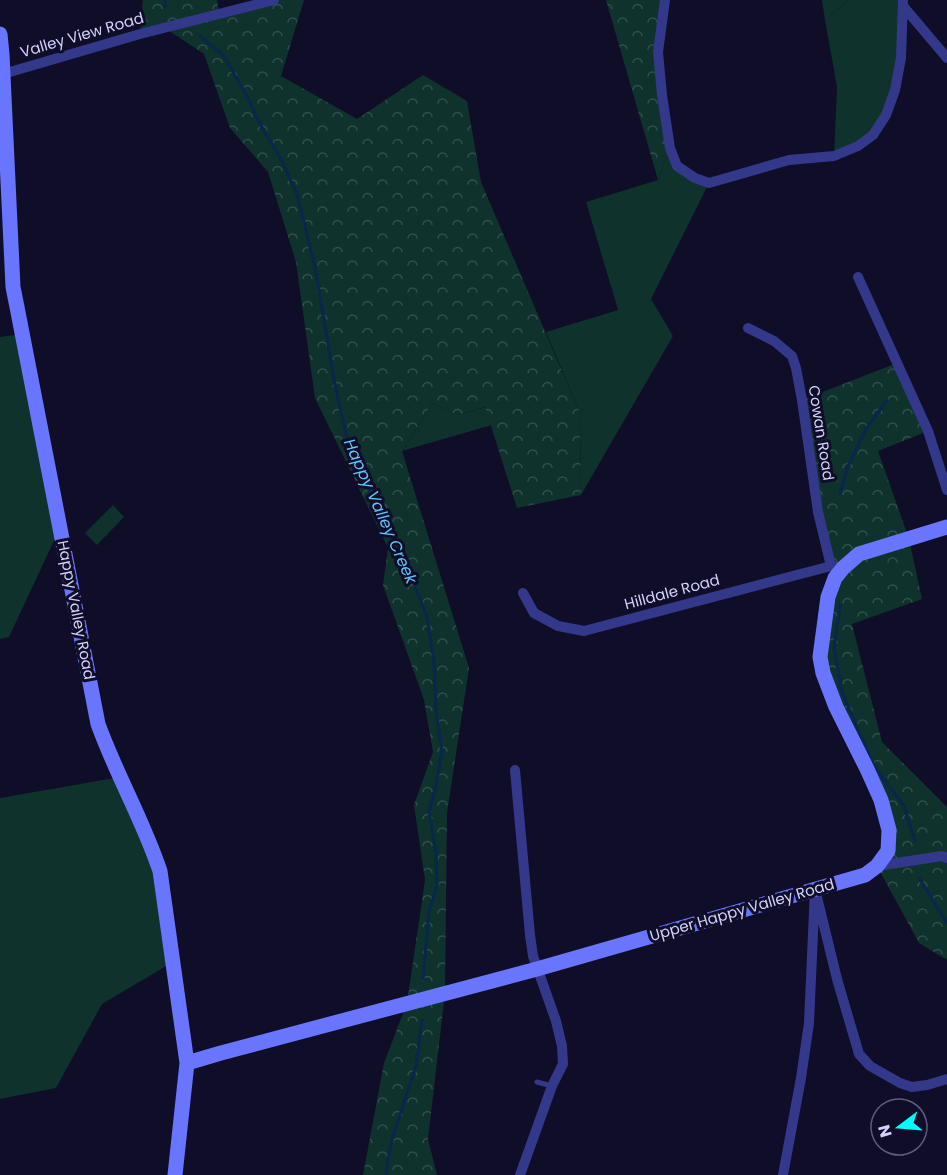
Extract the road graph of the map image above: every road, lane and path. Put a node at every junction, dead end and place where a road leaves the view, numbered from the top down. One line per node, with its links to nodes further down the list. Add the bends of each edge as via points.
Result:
1 (273, 0): 7 (street, Valley View Road)
2 (665, 0): 3 (street, via 658,52 670,148 677,166 709,183 789,160 834,156 873,135 886,116 895,90 901,58)
3 (903, 3): 6 (street)
4 (0, 34): 5 (street, Happy Valley Road)
5 (1, 55): 7 (street, Happy Valley Road)
6 (947, 58)
7 (3, 74): 19 (street, Happy Valley Road, via 13,287 98,724 160,871)
8 (858, 277): 10 (street, via 928,431)
9 (748, 328): 12 (street, Cowan Road, via 792,356 818,513)
10 (947, 490)
11 (947, 527): 12 (street, via 859,554)
12 (837, 567): 13 (street, Hilldale Road, via 584,631 558,626 534,613); 16 (street, via 828,597 820,657 836,708 881,800 889,830 888,851)
13 (523, 593)
14 (515, 770): 18 (street, via 530,935)
15 (947, 858): 16 (street)
16 (877, 866): 17 (street, Upper Happy Valley Road, via 865,874)
17 (815, 889): 18 (street, Upper Happy Valley Road); 20 (street, via 859,1054 870,1066 912,1087); 25 (street, via 808,1023)
18 (537, 969): 19 (street, Upper Happy Valley Road); 22 (street, via 562,1047 562,1064)
19 (187, 1063): 23 (street, Happy Valley Road)
20 (947, 1079)
21 (537, 1082): 22 (lane)
22 (552, 1086): 24 (street)
23 (175, 1175)
24 (520, 1175)
25 (783, 1175)

